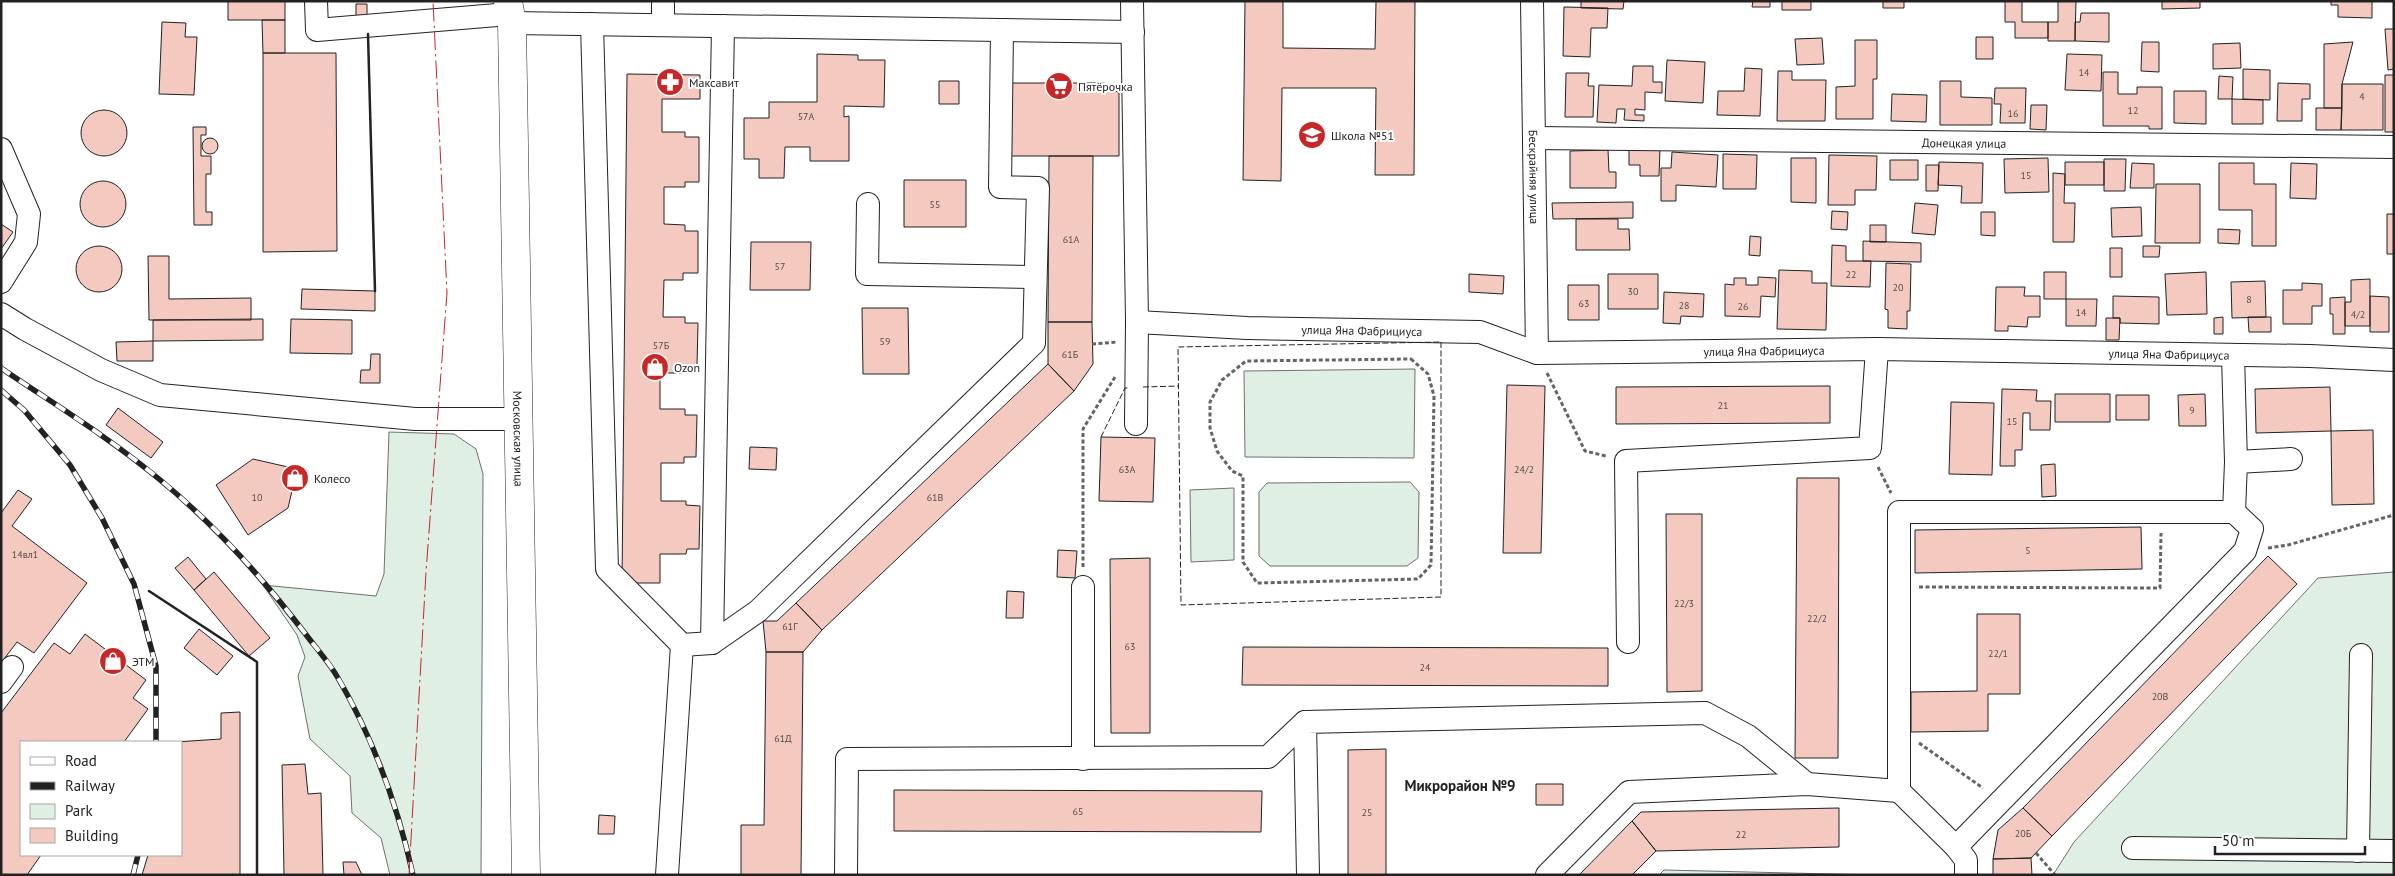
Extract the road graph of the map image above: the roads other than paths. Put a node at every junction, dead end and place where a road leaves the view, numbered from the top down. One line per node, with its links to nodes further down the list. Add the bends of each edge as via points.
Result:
1 (316, 1): 5 (street, via 317,30)
2 (663, 1): 7 (street)
3 (1132, 1): 10 (street)
4 (1532, 1): 11 (street, Бескрайняя улица)
5 (510, 13): 6 (street); 23 (main road, Московская улица)
6 (592, 24): 7 (street); 31 (street, via 607,570)
7 (663, 24): 8 (street)
8 (723, 26): 9 (street); 30 (street)
9 (1002, 30): 10 (street); 15 (street, via 1000,187 1038,188)
10 (1133, 32): 18 (street)
11 (1534, 138): 12 (street, Донецкая улица); 20 (street, Бескрайняя улица)
12 (2394, 147)
13 (1, 149): 16 (street, via 29,214 26,242)
14 (868, 204): 15 (street, via 867,274)
15 (1035, 277): 30 (street, via 1034,343 758,611)
16 (1, 282)
17 (1, 314): 23 (street, via 101,370 160,395 415,419)
18 (1137, 322): 20 (street, улица Яна Фабрициуса, via 1247,328 1480,332); 24 (street)
19 (1877, 349): 20 (street, улица Яна Фабрициуса); 21 (street, улица Яна Фабрициуса); 29 (street, via 1870,448 1626,461)
20 (1537, 353)
21 (2233, 356): 22 (street, улица Яна Фабрициуса); 26 (street)
22 (2394, 360)
23 (520, 420): 41 (main road, Московская улица)
24 (1136, 424)
25 (2291, 459): 26 (street)
26 (2236, 462): 27 (street)
27 (2234, 512): 36 (street, via 1899,512); 37 (street, via 2252,529 2245,551)
28 (1083, 587): 34 (street)
29 (1628, 642)
30 (712, 643): 31 (street)
31 (682, 645): 42 (street)
32 (2361, 655): 39 (street)
33 (1305, 722): 34 (street, via 1268,757); 35 (street, via 1705,713 1748,736); 44 (street)
34 (1083, 759): 43 (street, via 847,759)
35 (1807, 784): 36 (street); 45 (street, via 1629,792)
36 (1898, 791): 37 (street)
37 (1956, 847): 46 (street, via 1966,860)
38 (2133, 848): 39 (street)
39 (2358, 851): 40 (street)
40 (2394, 851)
41 (526, 875)
42 (667, 875)
43 (846, 875)
44 (1308, 875)
45 (1547, 875)
46 (1966, 875)

